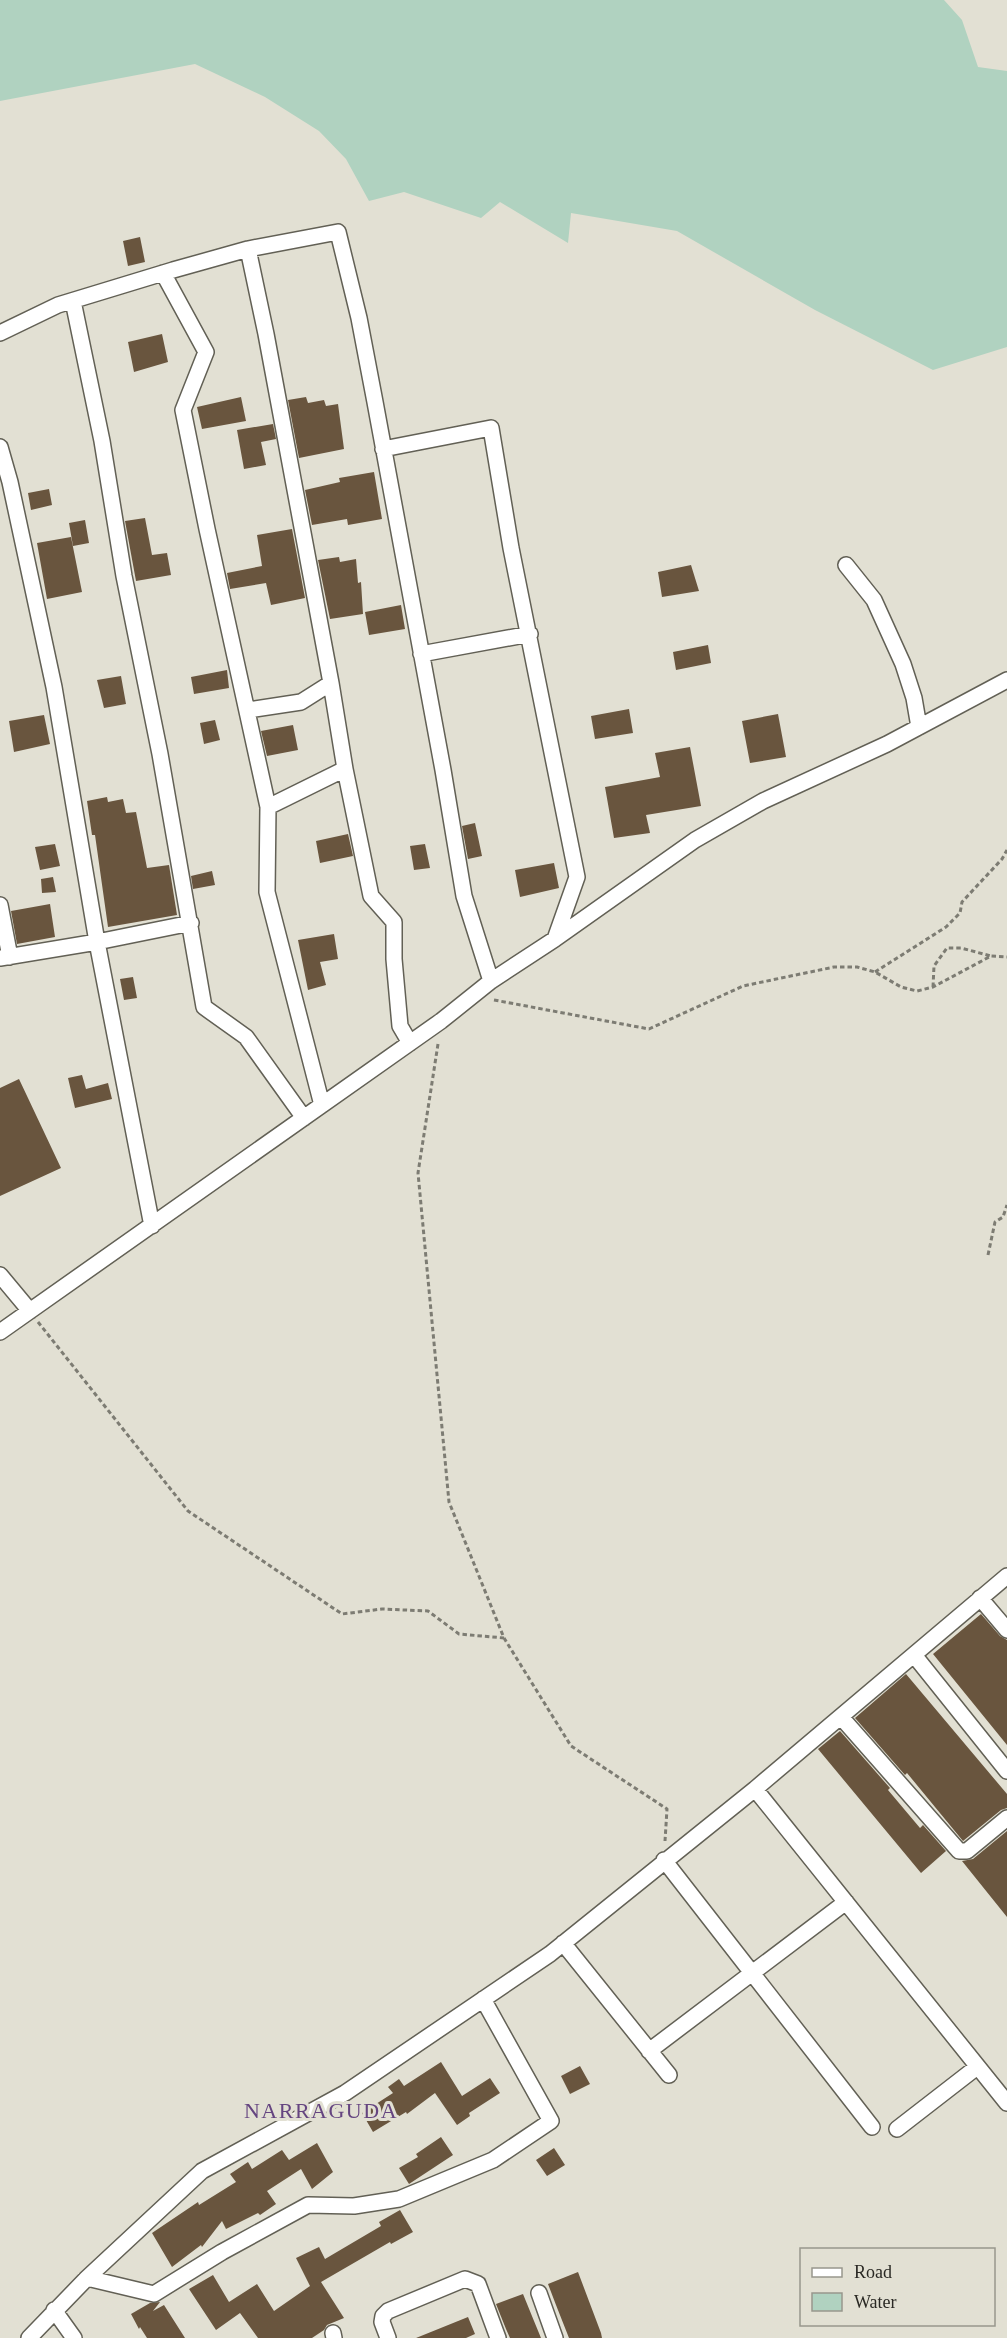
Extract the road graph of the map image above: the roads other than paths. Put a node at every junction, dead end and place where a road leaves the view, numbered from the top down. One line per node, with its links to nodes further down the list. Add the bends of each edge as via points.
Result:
1 (248, 249): 2 (street); 6 (street, via 338,232 359,318); 11 (street)
2 (163, 273): 3 (street); 12 (street, via 206,352 183,410)
3 (73, 301): 4 (street); 17 (street)
4 (0, 333)
5 (0, 447): 19 (street, via 54,687)
6 (383, 449): 8 (street, via 491,428); 9 (street)
7 (846, 565): 13 (street, via 874,600 914,698)
8 (530, 634): 9 (street); 18 (street, via 577,878)
9 (422, 654): 21 (street, via 464,896)
10 (1007, 680): 13 (street)
11 (331, 683): 12 (street, via 301,702); 14 (street)
12 (248, 710): 15 (street)
13 (919, 727): 18 (street, via 763,801 695,840)
14 (345, 770): 15 (street); 22 (street, via 371,896 394,922 400,1026)
15 (268, 807): 23 (street, via 267,892)
16 (0, 905): 20 (street)
17 (191, 923): 19 (street); 24 (street, via 204,1007 246,1037)
18 (555, 939): 21 (street)
19 (97, 942): 20 (street); 25 (street)
20 (5, 957)
21 (491, 981): 22 (street)
22 (410, 1043): 23 (street)
23 (322, 1105): 24 (street)
24 (304, 1118): 25 (street)
25 (152, 1226): 27 (street)
26 (0, 1275): 27 (street)
27 (30, 1311): 28 (street)
28 (0, 1332)
29 (1007, 1576): 30 (street)
30 (980, 1598): 31 (street); 32 (street)
31 (1007, 1630)
32 (914, 1655): 33 (street); 34 (street)
33 (841, 1717): 35 (street); 36 (street, via 959,1851 967,1851)
34 (1007, 1771)
35 (755, 1789): 37 (street); 38 (street)
36 (1007, 1818)
37 (664, 1860): 39 (street); 40 (street)
38 (846, 1902): 40 (street); 43 (street)
39 (563, 1943): 41 (street); 42 (street)
40 (752, 1975): 42 (street); 46 (street)
41 (483, 1999): 48 (street, via 345,2093 202,2171); 48 (street, via 551,2121 494,2160 399,2199 354,2206 308,2205 154,2294)
42 (649, 2051): 44 (street)
43 (977, 2067): 45 (street); 47 (street)
44 (669, 2076)
45 (1007, 2103)
46 (872, 2127)
47 (897, 2129)
48 (87, 2278): 50 (street)
49 (539, 2293): 55 (street)
50 (54, 2310): 51 (street); 52 (street)
51 (29, 2338)
52 (74, 2338)
53 (388, 2338): 54 (street, via 382,2316 388,2310 465,2279 478,2284)
54 (498, 2338)
55 (555, 2338)

